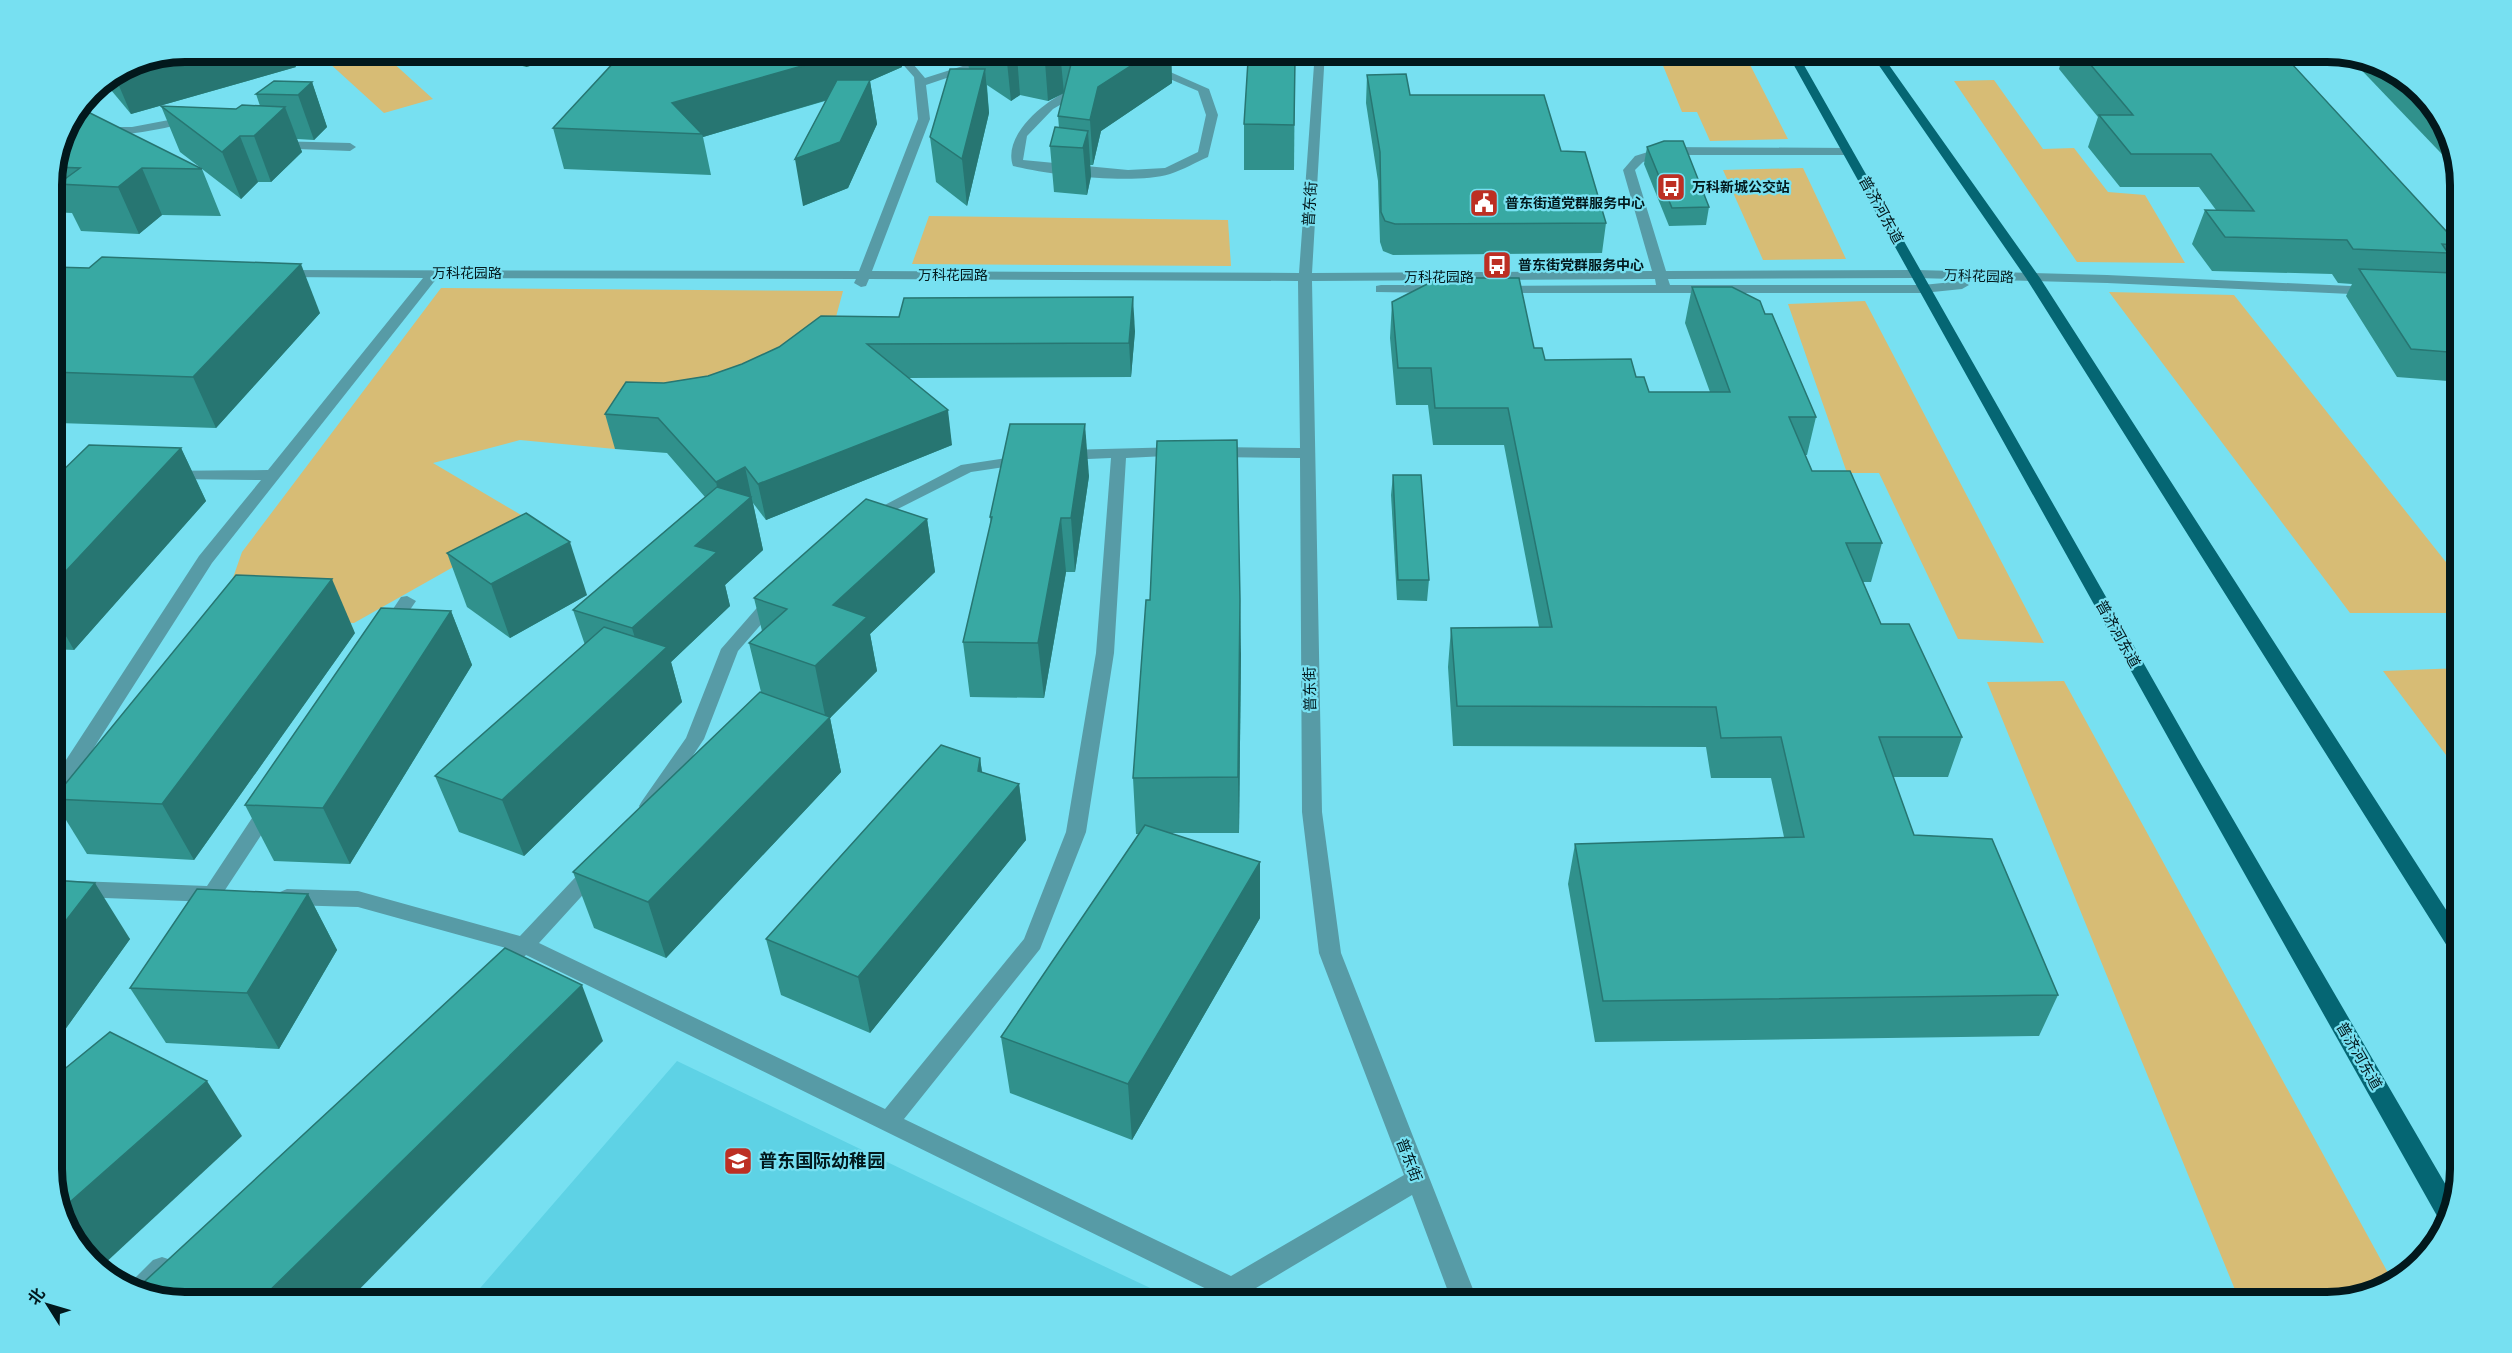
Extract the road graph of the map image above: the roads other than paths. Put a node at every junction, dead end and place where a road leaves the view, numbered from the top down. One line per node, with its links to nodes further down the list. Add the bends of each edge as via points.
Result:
1 (907, 62): 8 (street, via 920,76)
2 (987, 62): 8 (street)
3 (1132, 62): 7 (street, via 1167,72 1203,89 1212,115 1204,154 1167,171 1128,174 1017,163 1021,135 1049,107)
4 (1319, 62): 19 (street, 普东街)
5 (1797, 62): 13 (main road, 普济河东道)
6 (1882, 62): 16 (main road)
7 (1096, 81)
8 (920, 83): 17 (street, via 924,119)
9 (204, 117): 10 (street, via 132,130)
10 (90, 130)
11 (257, 143): 12 (street)
12 (350, 147)
13 (1848, 152): 18 (main road, 普济河东道); 20 (street, via 1664,151 1639,159 1629,170)
14 (270, 278): 15 (street, 万科花园路)
15 (430, 278): 17 (street, 万科花园路); 26 (street)
16 (2033, 278): 18 (street, 万科花园路); 21 (street, 万科花园路); 40 (main road)
17 (863, 279): 19 (street, 万科花园路)
18 (1919, 281): 20 (street, 万科花园路); 45 (main road, 普济河东道)
19 (1305, 283): 20 (street, 万科花园路); 23 (street, 普东街)
20 (1663, 283)
21 (2390, 292)
22 (1119, 453): 23 (street); 28 (street, via 1059,455 967,468); 43 (street, via 1105,653 1076,832 1033,943)
23 (1306, 453): 44 (street, 普东街, via 1312,812 1330,953)
24 (150, 474): 26 (street)
25 (62, 475): 27 (street)
26 (273, 475): 32 (street, via 205,560)
27 (97, 482)
28 (857, 525)
29 (789, 582): 34 (street, via 730,649 694,739)
30 (407, 601): 31 (street)
31 (381, 640)
32 (62, 782)
33 (277, 796): 37 (street)
34 (635, 826)
35 (603, 860): 41 (street)
36 (62, 888): 37 (street)
37 (212, 894): 38 (street)
38 (234, 895)
39 (268, 896): 41 (street, via 358,899)
40 (2450, 934)
41 (524, 945): 42 (street); 43 (street)
42 (480, 984)
43 (888, 1122): 48 (street)
44 (1417, 1180): 48 (street); 50 (street, 普东街)
45 (2445, 1206)
46 (180, 1251): 47 (street)
47 (143, 1284)
48 (1231, 1288): 49 (street)
49 (1239, 1292)
50 (1461, 1292)

